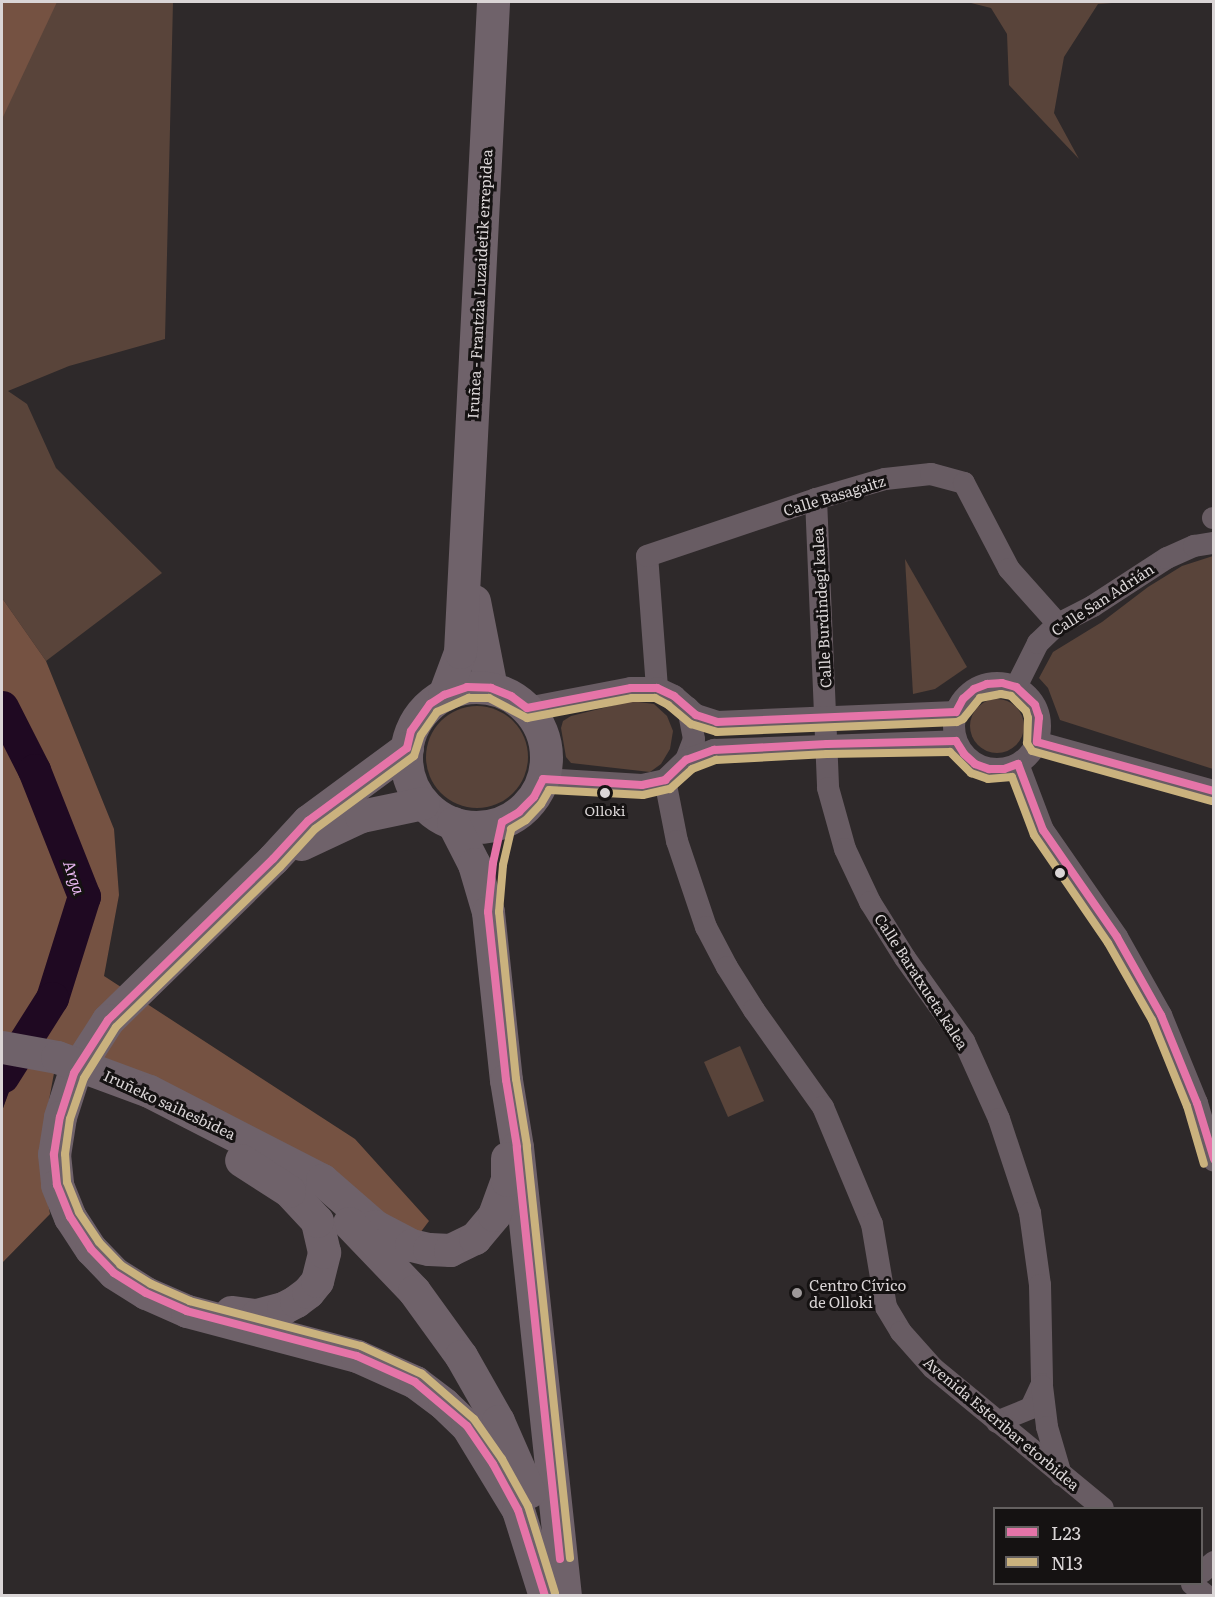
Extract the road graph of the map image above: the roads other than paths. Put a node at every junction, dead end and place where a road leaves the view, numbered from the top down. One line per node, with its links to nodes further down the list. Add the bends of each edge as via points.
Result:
1 (493, 2): 4 (highway, Iruñea - Frantzia Luzaidetik errepidea)
2 (816, 498): 5 (street, Calle Basagaitz, via 885,479 931,474 964,483 1009,569); 8 (street, Calle Basagaitz, via 647,556); 13 (street, Calle Burdindegi kalea)
3 (1214, 543): 5 (street, Calle San Adrián, via 1194,546 1167,558 1094,606)
4 (466, 567): 7 (highway); 9 (highway, via 460,652)
5 (1058, 624): 6 (street, Calle San Adrián, via 1038,643)
6 (1016, 687): 12 (street, via 1002,683 974,689); 15 (street, via 1035,705 1039,717)
7 (491, 688): 9 (highway, via 467,687); 10 (highway)
8 (657, 688): 10 (street, via 631,688); 11 (street)
9 (444, 694): 17 (highway, via 419,717)
10 (527, 708): 20 (highway, via 545,741)
11 (688, 708): 13 (street, via 717,723); 18 (street, via 694,739)
12 (956, 712): 13 (street); 14 (street)
13 (826, 718): 16 (street, Calle Baratxueta kalea)
14 (956, 741): 16 (street); 19 (street, via 975,764 989,769)
15 (1037, 742): 19 (street, via 1030,755); 22 (street)
16 (827, 744): 18 (street, via 714,750); 34 (street, Calle Baratxueta kalea, via 828,788 844,849 870,902 964,1041 999,1119 1030,1213 1040,1285)
17 (407, 748): 23 (highway, via 407,767); 26 (highway, via 308,821)
18 (686, 760): 21 (street)
19 (1018, 764): 33 (street, via 1043,830 1117,937 1161,1015 1197,1102)
20 (543, 778): 21 (street, via 642,785); 24 (highway, via 534,797)
21 (665, 780): 35 (street, Avenida Esteribar etorbidea, via 677,841 706,927 754,1011 823,1107 842,1147 872,1224 886,1306 901,1332 933,1368)
22 (1214, 791)
23 (423, 802): 25 (highway); 26 (highway, via 361,816)
24 (502, 822): 25 (highway, via 486,826); 27 (highway)
25 (453, 823): 27 (highway, via 474,864)
26 (273, 859): 31 (highway, via 108,1020 74,1072)
27 (488, 912): 29 (highway)
28 (2, 1047): 30 (highway, Iruñeko saihesbidea, via 57,1057)
29 (506, 1080): 32 (highway, via 507,1180 494,1215 475,1238 450,1250 411,1245 375,1226 322,1180); 41 (highway, via 517,1147)
30 (149, 1091): 31 (highway, via 170,1113 289,1191 317,1221 324,1252 322,1267 308,1292 283,1308 244,1314 176,1295 115,1260 76,1209 65,1165); 32 (highway, Iruñeko saihesbidea)
31 (60, 1117): 40 (highway, via 54,1154 57,1185 80,1233 114,1273 187,1311 357,1356 415,1382 467,1426 493,1464 518,1510)
32 (266, 1152): 38 (highway, via 363,1236 414,1291 461,1356 498,1421)
33 (1214, 1161)
34 (1042, 1384): 35 (street, via 1031,1408); 36 (street, Calle Baratxueta kalea, via 1047,1427)
35 (997, 1422): 36 (street, Avenida Esteribar etorbidea)
36 (1061, 1475): 37 (street, Avenida Esteribar etorbidea)
37 (1100, 1507)
38 (538, 1521): 40 (highway); 41 (highway)
39 (1193, 1585): 42 (street)
40 (546, 1596)
41 (564, 1596)
42 (1207, 1596)

